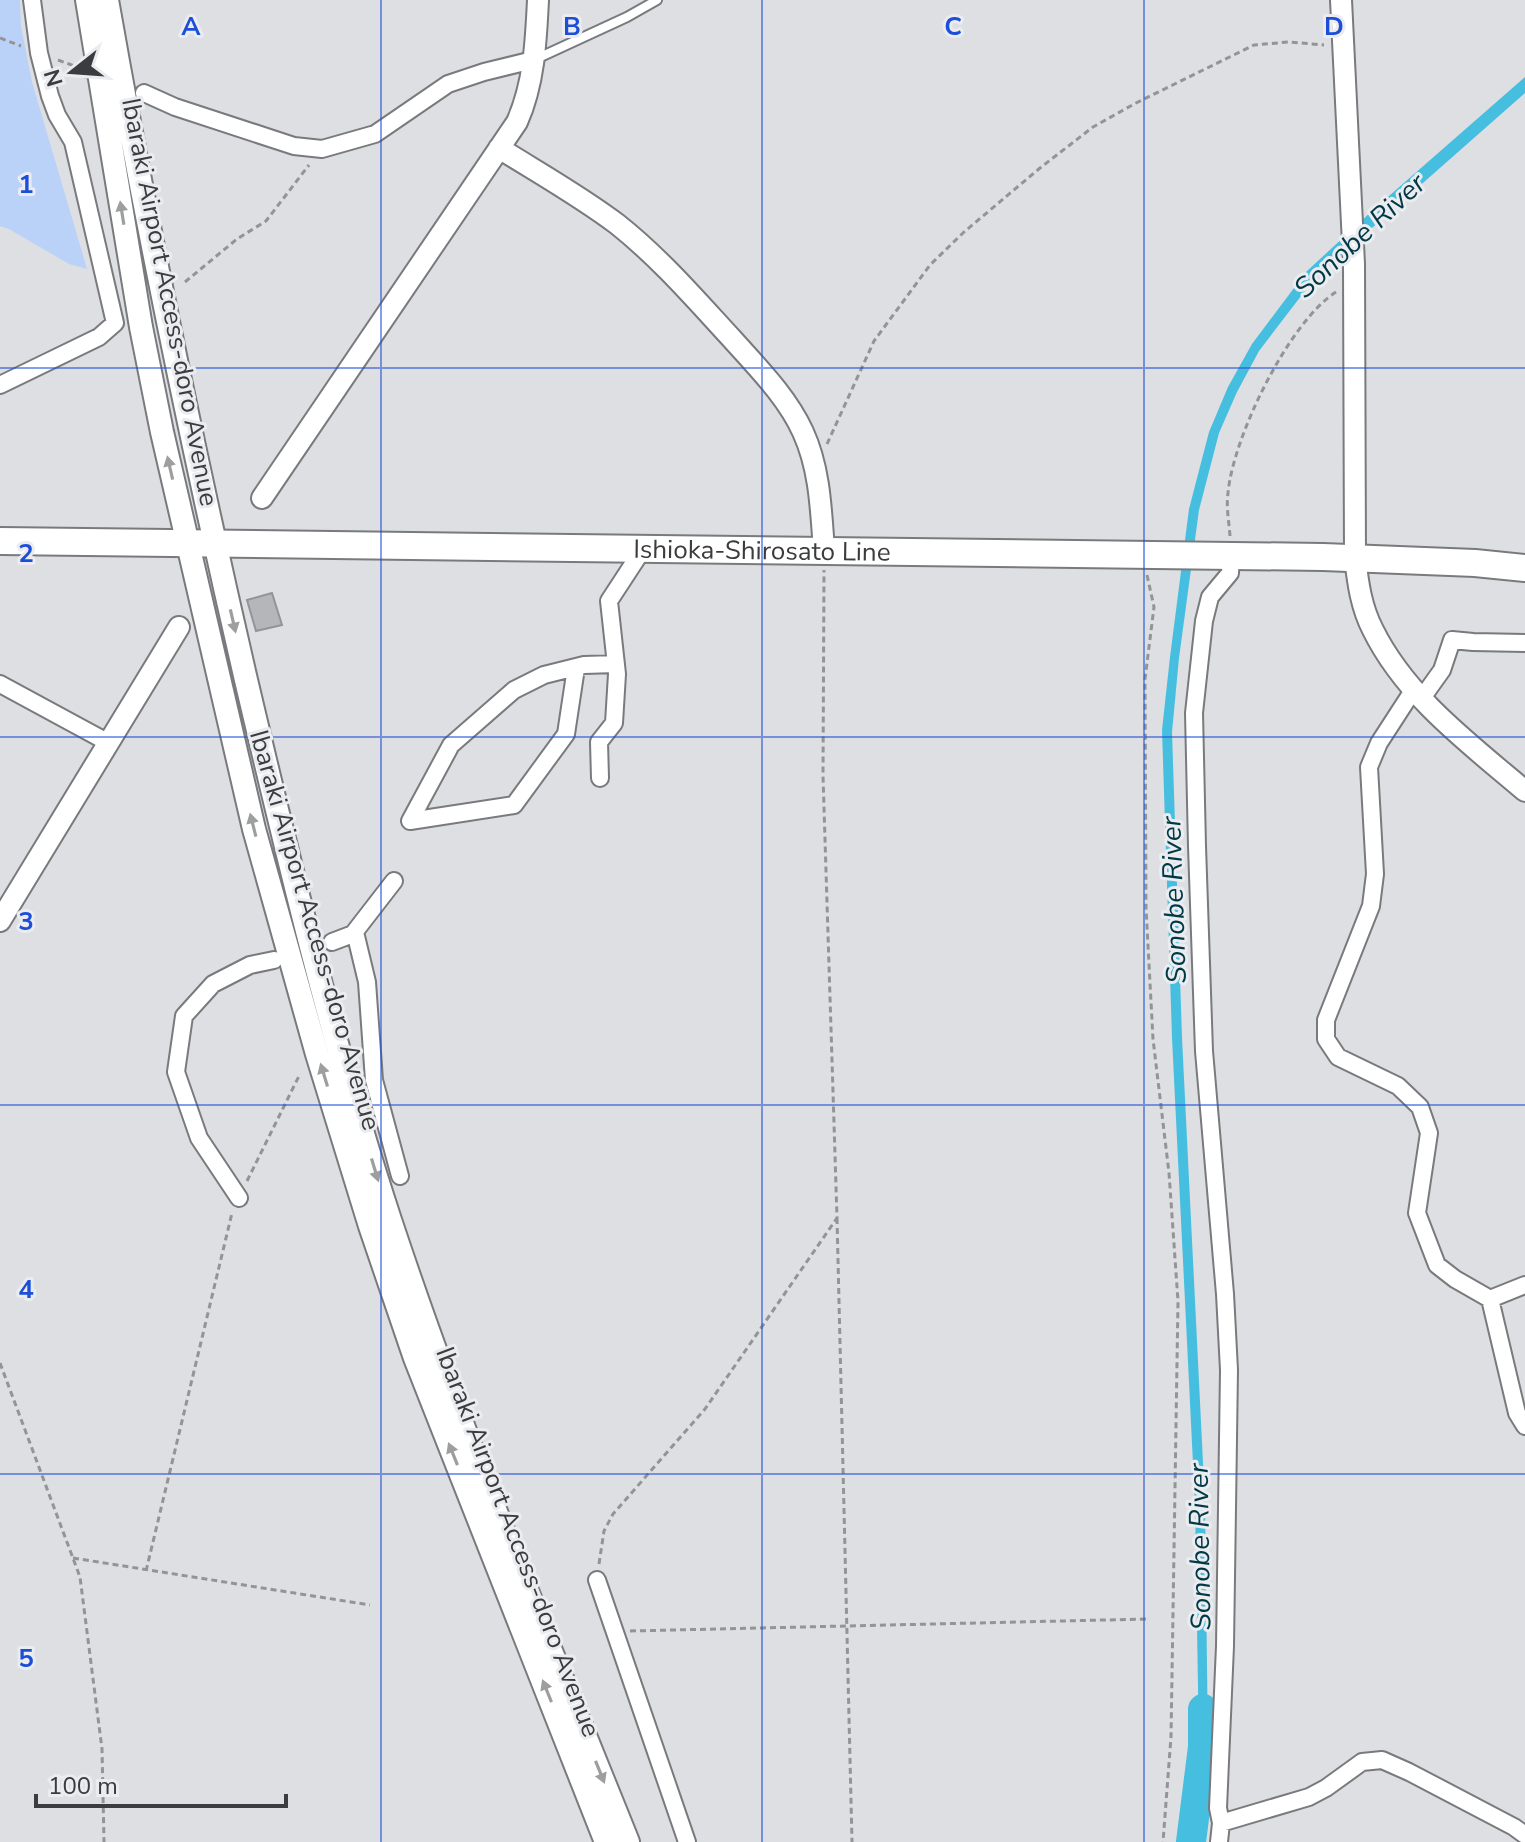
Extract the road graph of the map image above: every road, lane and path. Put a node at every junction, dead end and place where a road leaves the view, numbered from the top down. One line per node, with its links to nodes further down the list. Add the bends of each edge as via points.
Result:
1 (32, 0): 14 (street, via 50,96 73,142 115,323 99,337)
2 (87, 0): 18 (main road, Ibaraki Airport Access-doro Avenue, one-way to 2, via 141,327)
3 (107, 0): 19 (main road, Ibaraki Airport Access-doro Avenue)
4 (538, 0): 8 (street)
5 (657, 0): 8 (lane)
6 (1341, 0): 7 (street)
7 (1343, 46): 12 (street); 15 (path, via 1254,45 1093,127 930,265 874,341 829,441)
8 (533, 60): 10 (street, via 524,106); 11 (street, via 448,84 375,134)
9 (144, 93): 11 (street, via 294,146)
10 (499, 148): 15 (street, via 618,225 666,268 781,395); 16 (street)
11 (322, 149): 13 (path, via 266,221)
12 (1353, 273): 22 (path, via 1312,312 1258,397 1239,445); 23 (street)
13 (185, 282)
14 (0, 385)
15 (811, 454): 21 (street)
16 (262, 498)
17 (0, 541): 18 (main road, Ishioka-Shirosato Line)
18 (188, 544): 19 (main road, Ishioka-Shirosato Line); 58 (main road, Ibaraki Airport Access-doro Avenue, one-way to 18, via 415,1358 370,1226 254,829)
19 (215, 545): 20 (main road, Ishioka-Shirosato Line); 59 (main road, Ibaraki Airport Access-doro Avenue, one-way to 59, via 294,884 390,1219 508,1545)
20 (643, 549): 21 (main road, Ishioka-Shirosato Line); 28 (street, via 609,601)
21 (824, 551): 24 (main road, Ishioka-Shirosato Line); 43 (path, via 823,776)
22 (1222, 556): 23 (main road, Ishioka-Shirosato Line); 24 (main road, Ishioka-Shirosato Line); 55 (street, via 1230,573 1210,597 1194,713 1204,1051 1229,1370)
23 (1355, 558): 25 (main road, Ishioka-Shirosato Line); 31 (street, via 1372,629)
24 (1150, 563): 62 (path, via 1154,607 1145,679 1146,908 1178,1301 1171,1737)
25 (1525, 568)
26 (179, 627): 32 (street)
27 (1525, 643): 31 (street, via 1452,640 1442,670)
28 (616, 664): 29 (street); 33 (street, via 614,723 599,742)
29 (576, 668): 29 (street, via 566,734 514,805 410,821 451,745 514,690 544,675)
30 (0, 684): 32 (street)
31 (1418, 694): 34 (street); 45 (street, via 1379,743 1369,767 1375,874 1371,906 1326,1020 1326,1039 1338,1057 1398,1086 1420,1107 1429,1133 1417,1213 1437,1265)
32 (109, 743): 36 (street)
33 (600, 778)
34 (1525, 791)
35 (394, 881): 37 (street)
36 (0, 921)
37 (355, 932): 38 (street); 41 (street, via 367,982 374,1080)
38 (332, 942)
39 (274, 960): 42 (street, via 250,965 213,984 184,1016 176,1072 199,1138)
40 (299, 1076): 42 (path)
41 (400, 1176)
42 (239, 1198): 49 (path, via 229,1218)
43 (837, 1218): 50 (path, via 705,1409 613,1514 600,1546); 53 (path)
44 (1525, 1285): 45 (street)
45 (1490, 1299): 47 (street, via 1517,1413)
46 (0, 1363): 48 (path)
47 (1525, 1426)
48 (73, 1558): 49 (path); 57 (path, via 80,1577 102,1749)
49 (146, 1571): 51 (path)
50 (597, 1580): 54 (street)
51 (370, 1605)
52 (1148, 1619): 53 (path)
53 (847, 1625): 54 (path); 61 (path)
54 (615, 1631): 60 (street)
55 (1221, 1823): 56 (street, via 1309,1797 1362,1762 1382,1760); 63 (street)
56 (1525, 1835)
57 (104, 1842)
58 (606, 1842)
59 (628, 1842)
60 (687, 1842)
61 (852, 1842)
62 (1163, 1842)
63 (1219, 1842)

